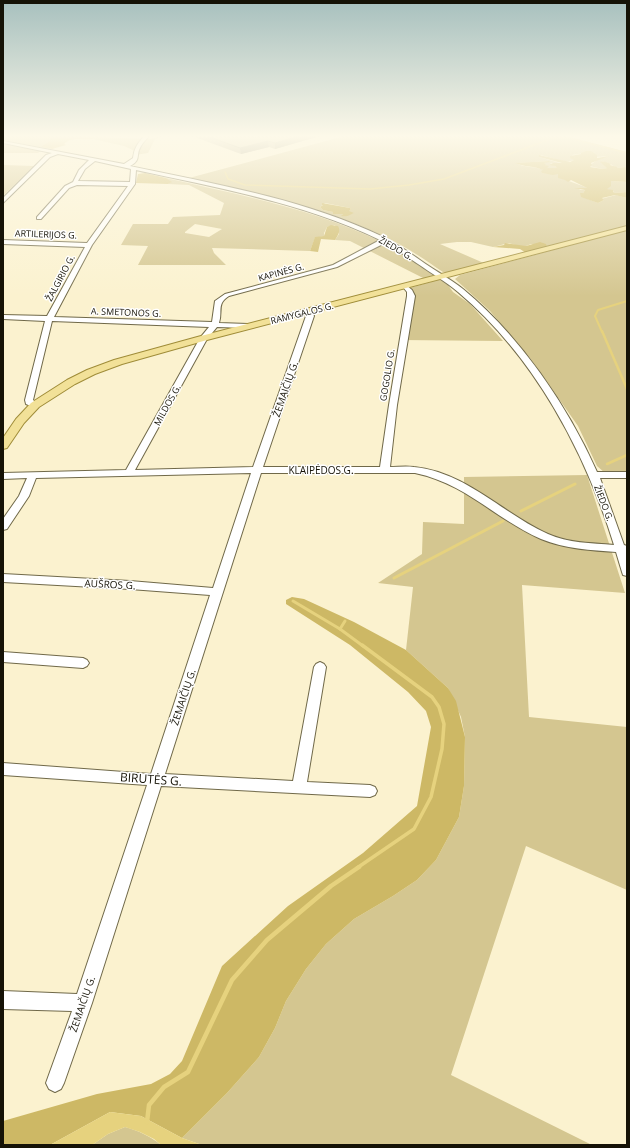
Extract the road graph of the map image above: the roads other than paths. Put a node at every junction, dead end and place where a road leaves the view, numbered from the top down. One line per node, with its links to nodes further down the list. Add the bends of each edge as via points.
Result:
1 (15, 189): 5 (street)
2 (66, 189): 6 (street)
3 (129, 189): 10 (street, ŽALGIRIO G.)
4 (222, 189): 8 (street, ŽIEDO G., via 296,206)
5 (3, 201)
6 (39, 218)
7 (627, 228): 11 (main road, RAMYGALOS G.)
8 (386, 240): 11 (street, ŽIEDO G.); 16 (street, KAPINĖS G., via 335,266 220,298 217,303)
9 (3, 242): 10 (street, ARTILERIJOS G.)
10 (89, 245): 15 (street, ŽALGIRIO G.)
11 (443, 277): 12 (main road, RAMYGALOS G.); 25 (street, ŽIEDO G., via 486,315 538,378 570,428)
12 (406, 287): 13 (main road, RAMYGALOS G.); 21 (street, GOGOLIO G., via 411,296 392,405)
13 (308, 311): 17 (main road, RAMYGALOS G.); 22 (street, ŽEMAIČIŲ G., via 310,316)
14 (3, 317): 15 (street, A. SMETONOS G.)
15 (50, 318): 16 (street, A. SMETONOS G.); 19 (street, ŽALGIRIO G., via 29,400)
16 (215, 325): 17 (street, A. SMETONOS G.); 18 (street)
17 (248, 326): 18 (main road, RAMYGALOS G.)
18 (204, 338): 19 (main road, RAMYGALOS G., via 91,372); 23 (street, MILDOS G.)
19 (35, 405): 20 (main road, RAMYGALOS G.)
20 (3, 446)
21 (385, 469): 22 (street, KLAIPĖDOS G.); 29 (street, KLAIPĖDOS G., via 425,471 450,479 535,532 554,540)
22 (257, 470): 23 (street, KLAIPĖDOS G.); 32 (street, ŽEMAIČIŲ G.)
23 (129, 473): 24 (street, KLAIPĖDOS G.)
24 (33, 475): 27 (street, KLAIPĖDOS G.); 28 (street, via 24,496)
25 (593, 475): 26 (street); 29 (street, ŽIEDO G.)
26 (627, 475)
27 (3, 476)
28 (3, 526)
29 (624, 549): 30 (street, ŽIEDO G.)
30 (627, 572)
31 (3, 578): 32 (street, AUŠROS G., via 130,584)
32 (218, 592): 37 (street, ŽEMAIČIŲ G.)
33 (3, 657): 34 (street)
34 (83, 663)
35 (320, 667): 38 (street)
36 (3, 769): 37 (street, BIRUTĖS G.)
37 (156, 780): 38 (street, BIRUTĖS G.); 41 (street, ŽEMAIČIŲ G.)
38 (299, 788): 39 (street, BIRUTĖS G.)
39 (370, 791)
40 (3, 1000): 41 (street)
41 (83, 1003): 42 (street, ŽEMAIČIŲ G.)
42 (55, 1083)

